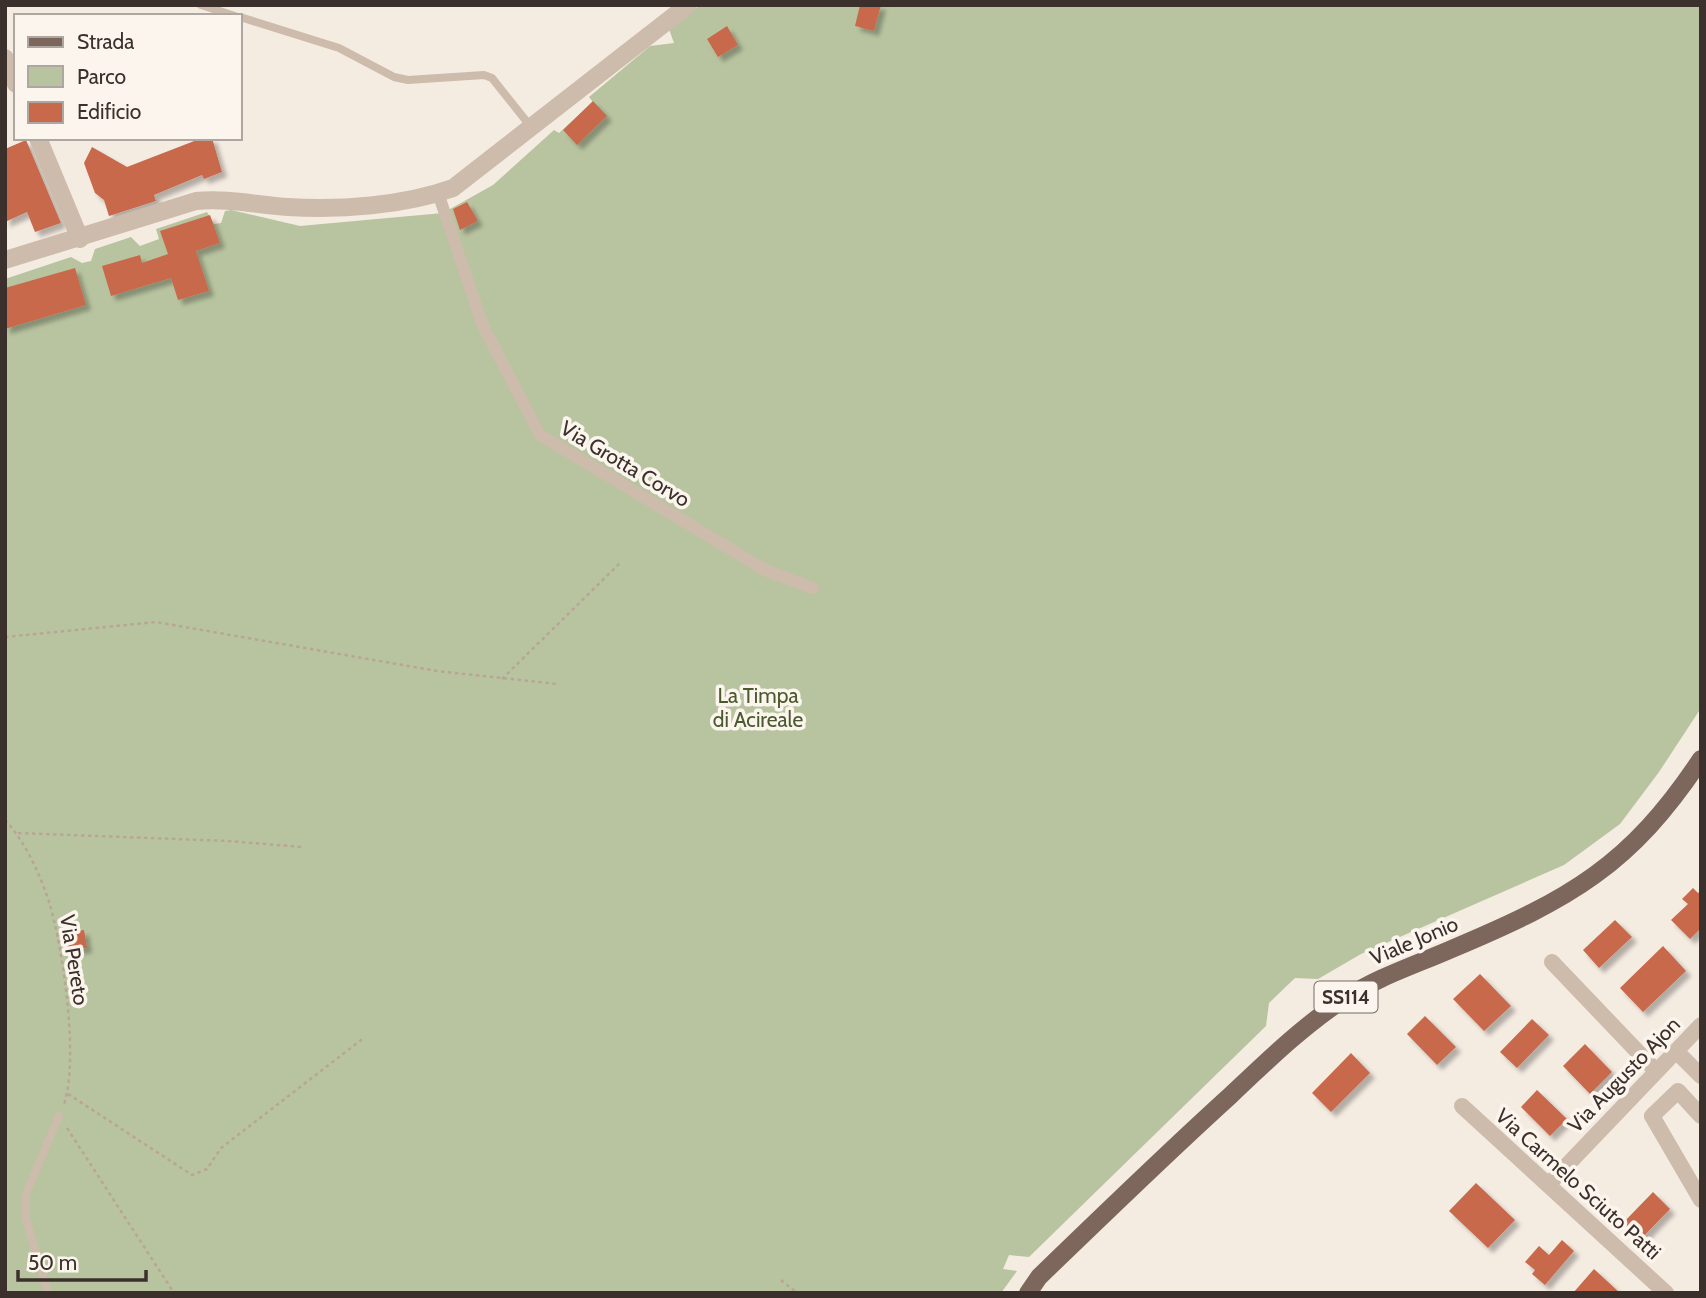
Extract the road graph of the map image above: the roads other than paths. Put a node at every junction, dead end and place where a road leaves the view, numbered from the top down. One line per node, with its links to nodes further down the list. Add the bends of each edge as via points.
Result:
1 (201, 5): 3 (lane)
2 (688, 5): 5 (street)
3 (230, 14)
4 (242, 18): 5 (lane, via 340,48 394,77 492,78)
5 (531, 127): 7 (street, via 466,179)
6 (39, 140): 8 (street)
7 (438, 193): 8 (street, via 316,208 226,199 196,201); 10 (street, Via Grotta Corvo, via 483,327 540,435 767,571)
8 (80, 239): 9 (street)
9 (5, 260)
10 (813, 587)
11 (1701, 759): 23 (main road, Viale Jonio / SS114, via 1636,842 1573,892 1505,927 1389,975 1315,1020 1039,1276)
12 (1552, 962): 15 (street)
13 (1701, 1025): 14 (street, Via Augusto Ajon)
14 (1676, 1051): 15 (street, Via Augusto Ajon); 16 (street)
15 (1656, 1071): 20 (street, Via Augusto Ajon)
16 (1701, 1076)
17 (1462, 1106): 20 (street, Via Carmelo Sciuto Patti)
18 (59, 1116): 22 (lane, via 24,1196 26,1219)
19 (1701, 1116): 21 (street, via 1678,1091 1652,1116)
20 (1548, 1185): 24 (street, Via Carmelo Sciuto Patti)
21 (1701, 1200)
22 (48, 1293)
23 (1028, 1293)
24 (1666, 1293)

